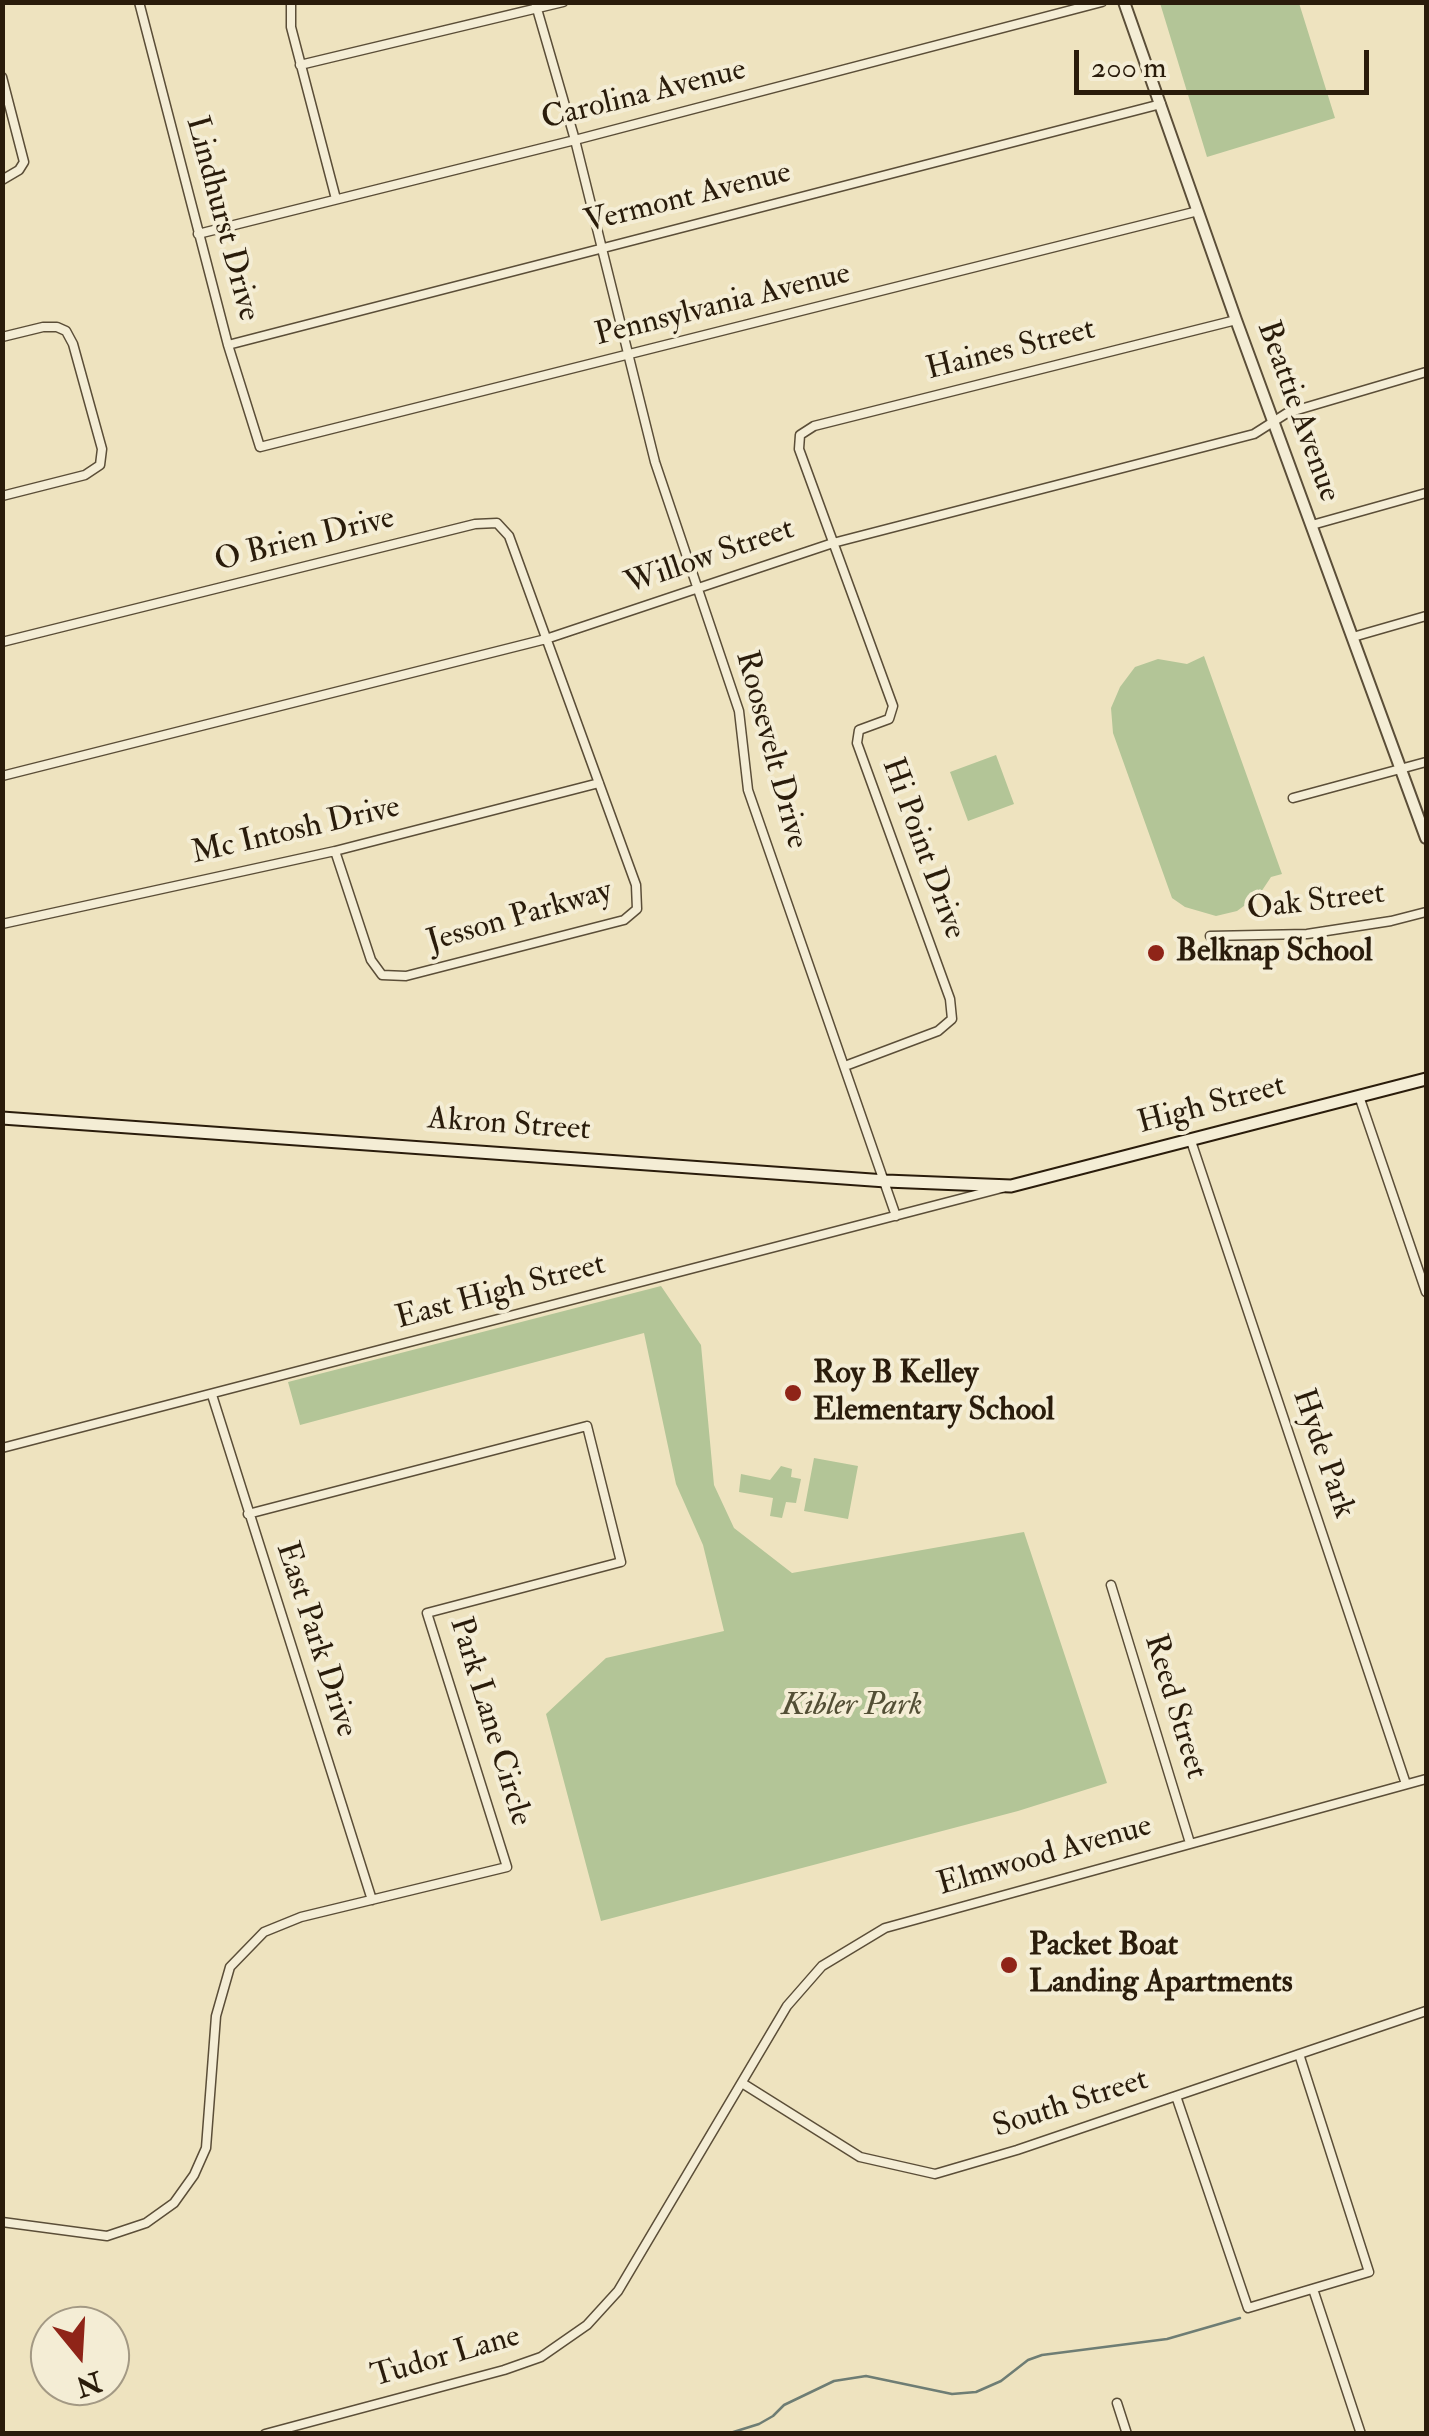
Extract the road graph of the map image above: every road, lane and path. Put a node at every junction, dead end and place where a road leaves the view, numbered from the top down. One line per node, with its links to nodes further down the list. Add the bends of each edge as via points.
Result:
1 (139, 2): 14 (street, Lindhurst Drive)
2 (291, 2): 7 (street)
3 (563, 2): 6 (street)
4 (1102, 2): 10 (street, Carolina Avenue)
5 (1124, 2): 9 (street, Beattie Avenue)
6 (535, 6): 7 (street); 10 (street, Roosevelt Drive)
7 (300, 65): 12 (street)
8 (2, 77): 11 (street, via 24,162)
9 (1161, 104): 13 (street, Beattie Avenue); 15 (street, Vermont Avenue)
10 (574, 140): 12 (street, Carolina Avenue); 15 (street, Roosevelt Drive)
11 (2, 180)
12 (336, 198): 14 (street, Carolina Avenue)
13 (1198, 210): 16 (street, Beattie Avenue); 19 (street, Pennsylvania Avenue)
14 (198, 234): 18 (street, Lindhurst Drive)
15 (600, 248): 18 (street, Vermont Avenue); 19 (street, Roosevelt Drive)
16 (1236, 320): 21 (street, Beattie Avenue); 22 (street, Haines Street, via 814,426)
17 (2, 337): 25 (street, via 43,327 66,331 102,449 100,465 85,475)
18 (228, 345): 23 (street, Lindhurst Drive)
19 (629, 356): 23 (street, Pennsylvania Avenue); 28 (street, Roosevelt Drive)
20 (1426, 372): 21 (street, Willow Street, via 1287,414)
21 (1274, 424): 26 (street, Beattie Avenue); 27 (street, Willow Street)
22 (800, 435): 27 (street, Hi Point Drive, via 799,449)
23 (260, 447)
24 (1426, 492): 26 (street)
25 (2, 496)
26 (1312, 525): 30 (street, Beattie Avenue)
27 (833, 543): 28 (street, Willow Street); 43 (street, Hi Point Drive, via 893,706 889,719 859,730 857,743 952,1019 938,1031)
28 (696, 590): 31 (street, Willow Street); 43 (street, Roosevelt Drive, via 739,711 748,790)
29 (1426, 616): 30 (street)
30 (1353, 637): 34 (street, Beattie Avenue)
31 (546, 639): 32 (street, O Brien Drive, via 510,536 497,523); 35 (street, Willow Street); 36 (street, Jesson Parkway)
32 (2, 642)
33 (1426, 762): 34 (street)
34 (1401, 770): 37 (street); 38 (street, Beattie Avenue)
35 (2, 776)
36 (599, 783): 39 (street, Mc Intosh Drive); 39 (street, Jesson Parkway, via 636,885 637,910 624,920 406,976 382,974 371,960)
37 (1293, 798)
38 (1426, 838)
39 (335, 851): 41 (street, Mc Intosh Drive)
40 (1426, 912): 42 (street, Oak Street, via 1307,934)
41 (2, 924)
42 (1210, 936)
43 (845, 1066): 48 (street, Roosevelt Drive)
44 (1426, 1079): 45 (main road, High Street)
45 (1359, 1096): 47 (main road, High Street); 51 (street)
46 (2, 1118): 48 (main road, Akron Street)
47 (1191, 1141): 49 (main road, High Street); 57 (street, Hyde Park)
48 (886, 1180): 49 (main road, Akron Street); 50 (street, Roosevelt Drive)
49 (1011, 1186): 50 (street, East High Street)
50 (896, 1216): 52 (street, East High Street)
51 (1426, 1292)
52 (212, 1394): 53 (street, East High Street); 54 (street, East Park Drive)
53 (2, 1448)
54 (248, 1514): 59 (street, East Park Drive); 59 (street, Park Lane Circle, via 587,1426 621,1562 426,1613 508,1866)
55 (1110, 1585): 58 (street, Reed Street)
56 (1426, 1779): 57 (street, Elmwood Avenue)
57 (1406, 1784): 58 (street, Elmwood Avenue)
58 (1190, 1843): 62 (street, Elmwood Avenue, via 884,1928 822,1966 787,2006)
59 (372, 1900): 64 (street, Park Lane Circle, via 264,1932 230,1967 216,2016 206,2148 174,2203 146,2223 107,2236)
60 (1426, 2010): 61 (street, South Street)
61 (1299, 2054): 63 (street, South Street); 65 (street, via 1369,2272)
62 (742, 2083): 63 (street, South Street, via 860,2157 935,2174); 67 (street, Tudor Lane, via 618,2290 587,2325 541,2357 504,2370)
63 (1176, 2096): 65 (street, via 1248,2308)
64 (2, 2222)
65 (1313, 2289): 69 (street)
66 (1117, 2403): 68 (street)
67 (265, 2434)
68 (1127, 2434)
69 (1361, 2434)

